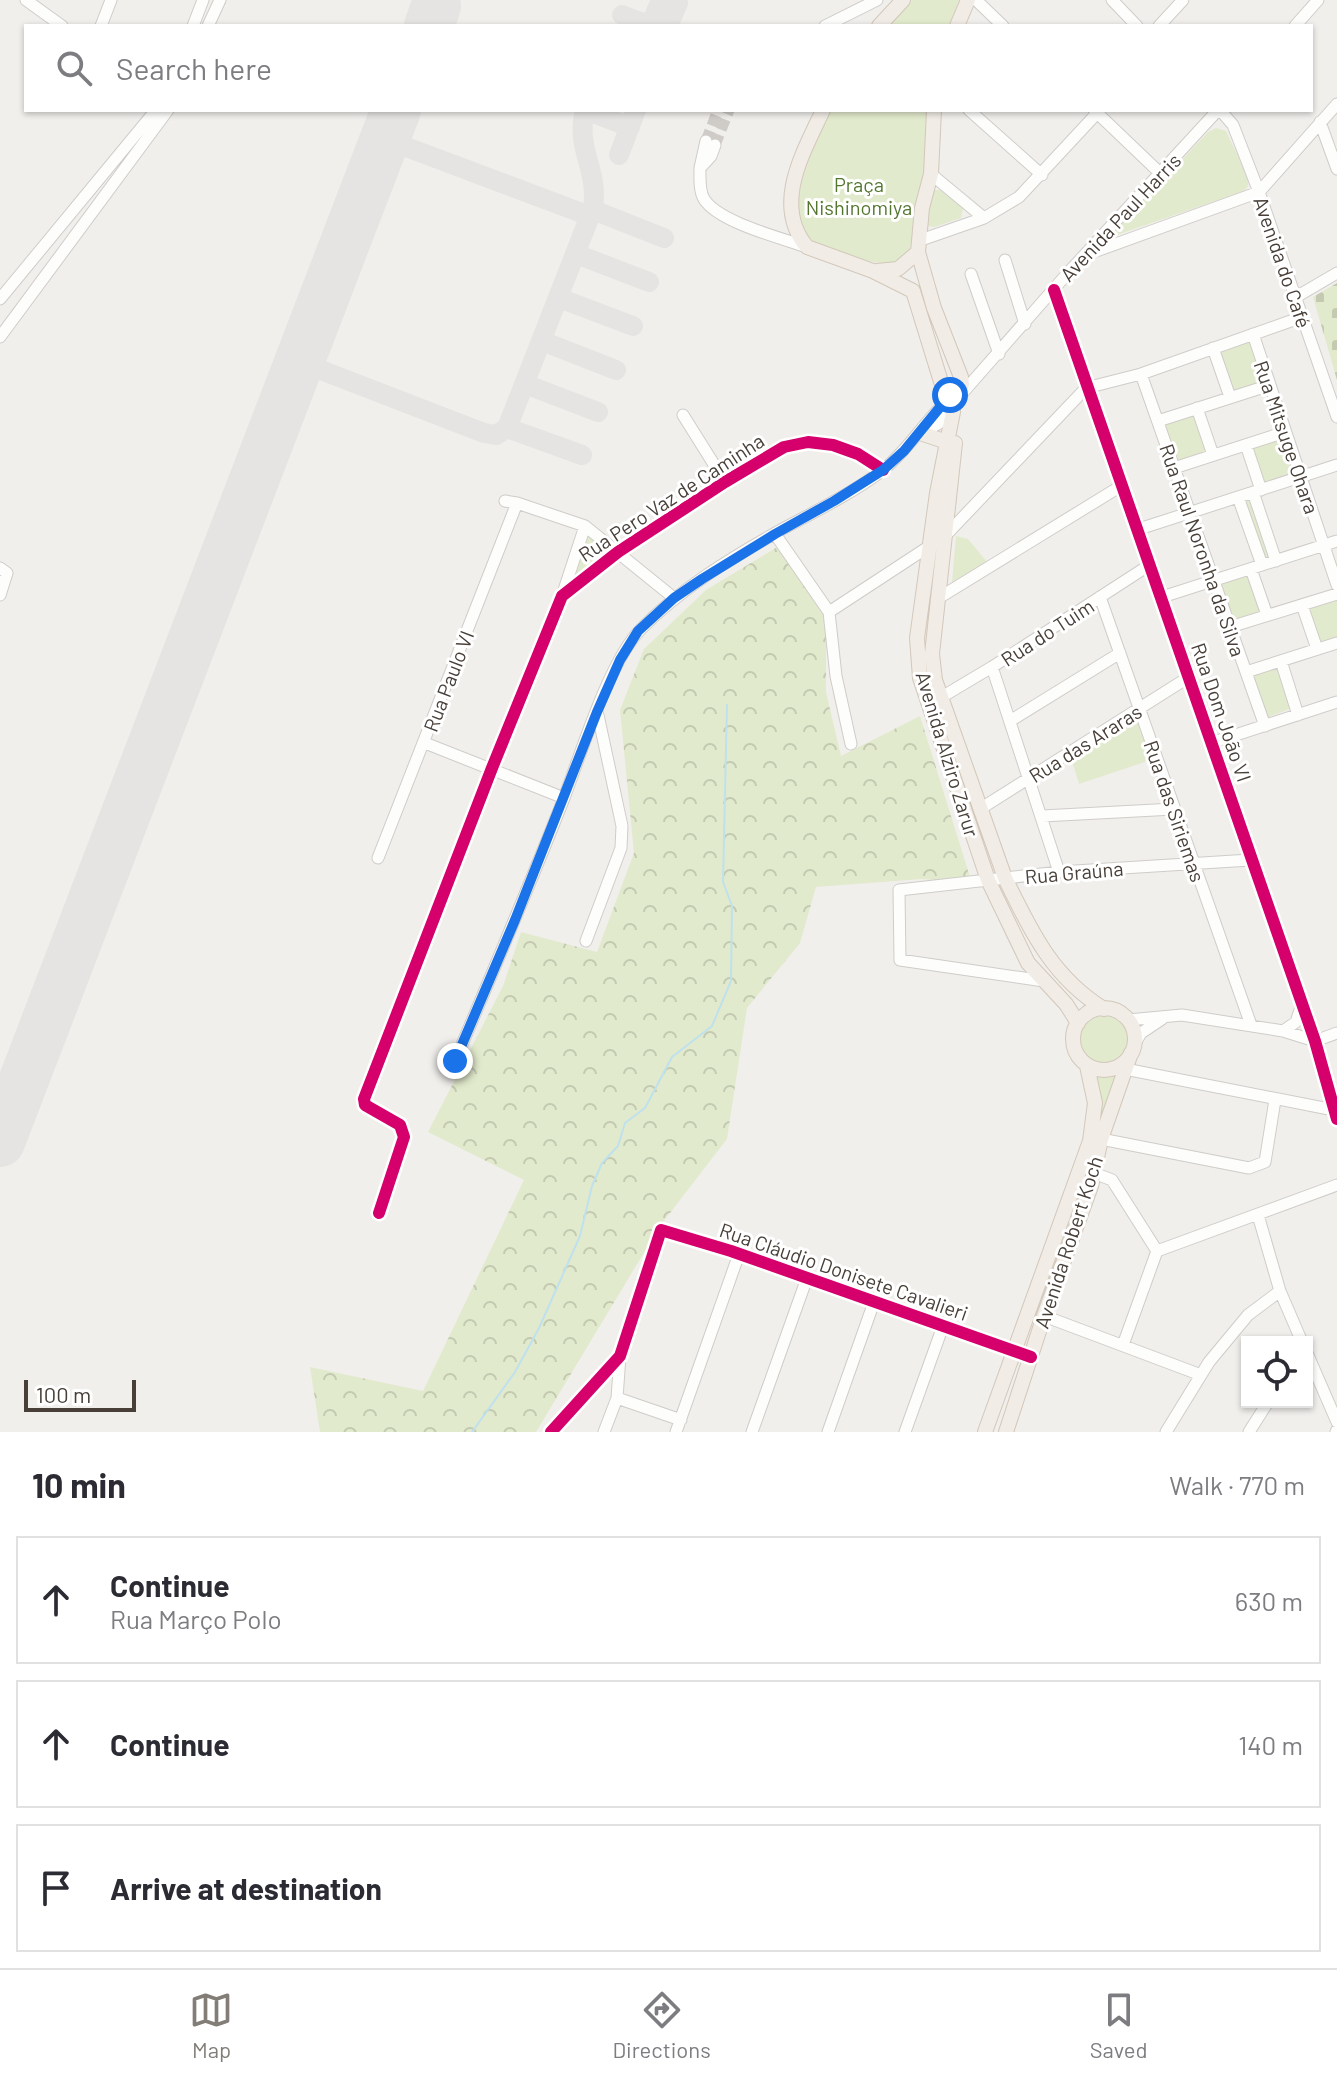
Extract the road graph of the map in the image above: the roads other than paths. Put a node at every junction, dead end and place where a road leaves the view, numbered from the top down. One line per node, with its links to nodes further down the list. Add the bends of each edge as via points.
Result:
1 (27, 0): 12 (street)
2 (111, 0): 13 (street)
3 (203, 0): 14 (street)
4 (220, 0): 15 (street)
5 (877, 0): 16 (street)
6 (903, 0): 17 (main road)
7 (968, 0): 18 (main road)
8 (976, 0): 19 (street)
9 (1112, 0): 20 (street)
10 (1183, 0): 21 (street)
11 (1318, 0): 22 (street)
12 (59, 24)
13 (102, 24)
14 (194, 24)
15 (209, 24)
16 (829, 24)
17 (881, 24)
18 (958, 24)
19 (1001, 24)
20 (1135, 24)
21 (1161, 24)
22 (1297, 24)
23 (1337, 104): 33 (street)
24 (154, 112): 50 (street)
25 (167, 112): 55 (street)
26 (822, 112): 41 (main road, via 792,187 792,221)
27 (934, 112): 36 (main road)
28 (971, 112): 38 (street)
29 (1096, 112): 38 (street)
30 (1098, 112): 37 (street)
31 (1217, 112): 37 (street, Avenida Paul Harris)
32 (1221, 112): 39 (street, Avenida do Café, via 1233,125)
33 (1320, 122): 35 (street); 39 (street)
34 (711, 143): 41 (street, via 711,156 700,168 701,196 714,209)
35 (1337, 169)
36 (931, 174): 40 (street); 42 (main road)
37 (1161, 174): 43 (street, Avenida Paul Harris)
38 (1042, 175): 40 (street)
39 (1259, 192): 43 (street); 49 (street, Avenida do Café)
40 (984, 218): 42 (street)
41 (807, 247): 45 (main road)
42 (918, 247): 45 (main road, via 898,269); 53 (main road)
43 (1086, 255): 48 (street, Avenida Paul Harris)
44 (1005, 260): 57 (street)
45 (873, 271): 53 (main road, via 913,291)
46 (1337, 273): 49 (street)
47 (971, 274): 61 (street)
48 (1054, 290): 51 (street, Avenida Paul Harris); 56 (street, Rua Dom João VI)
49 (1296, 297): 54 (street, Avenida do Café)
50 (0, 299)
51 (1043, 304): 56 (street); 57 (street, Avenida Paul Harris)
52 (0, 306): 55 (street)
53 (927, 310): 66 (main road)
54 (1302, 317): 58 (street); 69 (street, Avenida do Café)
55 (13, 318): 59 (street)
56 (1064, 319): 64 (street, Rua Dom João VI)
57 (1025, 324): 61 (street, Avenida Paul Harris)
58 (1253, 334): 60 (street); 63 (street, Rua Mitsuge Ohara)
59 (0, 337)
60 (1213, 348): 62 (street); 65 (street)
61 (999, 354): 66 (street, Avenida Paul Harris)
62 (1141, 374): 64 (street); 70 (street, Rua Raul Noronha da Silva)
63 (1270, 385): 65 (street); 71 (street, Rua Mitsuge Ohara)
64 (1086, 388): 81 (street, Rua Dom João VI); 86 (street)
65 (1230, 397): 67 (street)
66 (952, 404): 72 (street, Avenida Paul Harris, via 922,426); 73 (main road, Avenida Alziro Zarur); 84 (main road, Avenida Alziro Zarur)
67 (1197, 408): 70 (street); 75 (street)
68 (683, 415): 80 (street)
69 (1337, 417)
70 (1158, 421): 77 (street, Rua Raul Noronha da Silva)
71 (1285, 432): 74 (street); 79 (street, Rua Mitsuge Ohara)
72 (920, 435): 73 (main road); 78 (street, Avenida Paul Harris)
73 (947, 442): 92 (main road, Avenida Alziro Zarur)
74 (1246, 445): 75 (street); 82 (street)
75 (1213, 455): 77 (street)
76 (1337, 465): 79 (street)
77 (1174, 468): 85 (street, Rua Raul Noronha da Silva)
78 (883, 470): 80 (street, Rua Pero Vaz de Caminha, via 858,454 808,442 784,447); 89 (street, Avenida Paul Harris)
79 (1300, 477): 82 (street); 93 (street, Rua Mitsuge Ohara)
80 (725, 482): 94 (street, Rua Pero Vaz de Caminha)
81 (1121, 486): 88 (street, Rua Dom João VI); 107 (street)
82 (1257, 491): 83 (street); 95 (street)
83 (1238, 497): 85 (street); 97 (street)
84 (948, 512): 86 (main road); 90 (main road, Avenida Alziro Zarur)
85 (1190, 512): 88 (street); 99 (street, Rua Raul Noronha da Silva)
86 (965, 516): 90 (street)
87 (585, 526): 94 (street); 103 (street, Rua Pero Vaz de Caminha); 127 (street, Rua Paulo VI, via 511,502)
88 (1139, 529): 96 (street, Rua Dom João VI)
89 (775, 534): 106 (street, Avenida Paul Harris); 109 (street)
90 (945, 536): 92 (street); 107 (main road, Avenida Alziro Zarur)
91 (1337, 541): 93 (street)
92 (930, 545): 109 (street); 121 (main road, Avenida Alziro Zarur, via 917,638)
93 (1323, 545): 95 (street); 100 (street, Rua Mitsuge Ohara)
94 (618, 552): 103 (street, Rua Pero Vaz de Caminha); 106 (street)
95 (1276, 561): 97 (street)
96 (1151, 564): 104 (street, Rua do Tuim); 105 (street, Rua Dom João VI)
97 (1256, 567): 99 (street); 110 (street)
98 (3, 570): 102 (street)
99 (1214, 581): 105 (street); 111 (street, Rua Raul Noronha da Silva)
100 (1337, 585)
101 (1337, 594): 108 (street)
102 (0, 595)
103 (562, 596): 130 (street, Rua Pero Vaz de Caminha)
104 (1100, 597): 114 (street, Rua das Siriemas); 116 (street, Rua do Tuim)
105 (1162, 597): 118 (street, Rua Dom João VI)
106 (674, 598): 123 (street, Avenida Paul Harris, via 638,631)
107 (937, 599): 119 (main road, Avenida Alziro Zarur, via 932,654)
108 (1302, 605): 110 (street); 113 (street)
109 (829, 612): 129 (street)
110 (1267, 615): 111 (street)
111 (1230, 627): 117 (street, Rua Raul Noronha da Silva)
112 (1337, 643): 113 (street)
113 (1317, 649): 115 (street)
114 (1120, 653): 122 (street, Rua das Siriemas); 125 (street)
115 (1281, 661): 117 (street); 124 (street)
116 (992, 667): 119 (street, Rua do Tuim); 125 (street)
117 (1246, 672): 126 (street, Rua Raul Noronha da Silva)
118 (1189, 677): 122 (street, Rua das Araras); 128 (street, Rua Dom João VI)
119 (941, 697): 121 (street, Rua do Tuim); 133 (main road, Avenida Alziro Zarur)
120 (1337, 702): 124 (street)
121 (928, 706): 141 (main road, Avenida Alziro Zarur)
122 (1139, 709): 131 (street, Rua das Araras); 134 (street, Rua das Siriemas)
123 (597, 712): 132 (street, Avenida Paul Harris); 142 (street, via 622,826 621,848)
124 (1298, 715): 126 (street)
125 (1010, 721): 131 (street)
126 (1265, 726): 128 (street)
127 (425, 743): 130 (street); 136 (street, Rua Paulo VI)
128 (1211, 743): 137 (street, Rua Dom João VI)
129 (851, 744)
130 (492, 768): 132 (street); 163 (street, Rua Pero Vaz de Caminha, via 364,1099 365,1105 404,1130)
131 (1029, 778): 133 (street, Rua das Araras); 135 (street)
132 (564, 798): 154 (street, Avenida Paul Harris)
133 (980, 809): 140 (main road, Avenida Alziro Zarur)
134 (1174, 809): 135 (street); 138 (street, Rua das Siriemas)
135 (1042, 816): 139 (street)
136 (378, 858)
137 (1250, 860): 138 (street, Rua Graúna); 144 (street, Rua Dom João VI)
138 (1193, 864): 139 (street, Rua Graúna); 149 (street, Rua das Siriemas)
139 (1059, 872): 140 (street, Rua Graúna)
140 (1005, 878): 141 (street, Rua Graúna); 145 (main road, Avenida Alziro Zarur, via 1046,956 1081,995)
141 (988, 880): 143 (main road, Avenida Alziro Zarur, via 1028,963); 143 (street, Rua Graúna, via 899,890 900,960)
142 (586, 941)
143 (1044, 981): 148 (main road, Avenida Alziro Zarur)
144 (1302, 1003): 150 (street, via 1296,1022); 152 (street, Rua Dom João VI)
145 (1104, 1009): 147 (main road); 148 (main road)
146 (1170, 1015): 147 (street); 149 (street); 153 (street, Avenida Robert Koch, via 1141,1033)
147 (1128, 1020): 153 (main road)
148 (1078, 1023): 155 (main road, via 1075,1051)
149 (1251, 1025): 150 (street)
150 (1283, 1031): 152 (street)
151 (1337, 1033): 152 (street)
152 (1315, 1041): 158 (street, Rua Dom João VI)
153 (1133, 1049): 155 (main road, via 1125,1062 1107,1070); 156 (main road, Avenida Robert Koch)
154 (455, 1061)
155 (1087, 1066): 160 (main road, Avenida Robert Koch, via 1095,1118)
156 (1125, 1069): 157 (street); 159 (main road, Avenida Robert Koch)
157 (1275, 1100): 158 (street); 159 (street, via 1265,1162 1249,1168)
158 (1336, 1114)
159 (1101, 1139): 161 (main road, Avenida Robert Koch)
160 (1075, 1176): 161 (main road); 174 (main road, Avenida Robert Koch)
161 (1092, 1179): 165 (street, via 1112,1180); 170 (main road, Avenida Robert Koch)
162 (1337, 1185): 164 (street)
163 (379, 1213)
164 (1258, 1215): 165 (street); 168 (street)
165 (1157, 1251): 173 (street)
166 (739, 1254): 167 (street, Rua Cláudio Donisete Cavalieri); 175 (street, Rua Cláudio Donisete Cavalieri, via 661,1230); 181 (street)
167 (807, 1278): 169 (street, Rua Cláudio Donisete Cavalieri); 186 (street)
168 (1280, 1291): 172 (street); 178 (street, via 1248,1315)
169 (874, 1302): 171 (street, Rua Cláudio Donisete Cavalieri); 187 (street)
170 (1044, 1316): 173 (street); 176 (main road, Avenida Robert Koch)
171 (943, 1326): 174 (street, Rua Cláudio Donisete Cavalieri); 188 (street)
172 (1299, 1336)
173 (1123, 1345): 178 (street)
174 (1014, 1351): 176 (street, Rua Cláudio Donisete Cavalieri); 189 (main road, Avenida Robert Koch)
175 (620, 1356): 179 (street); 183 (street)
176 (1031, 1357): 190 (main road, Avenida Robert Koch)
177 (1313, 1371): 182 (street)
178 (1201, 1375): 191 (street)
179 (617, 1398): 181 (street); 184 (street)
180 (1264, 1408): 192 (street)
181 (681, 1420): 185 (street)
182 (1337, 1422)
183 (551, 1432)
184 (604, 1432)
185 (676, 1432)
186 (752, 1432)
187 (828, 1432)
188 (905, 1432)
189 (985, 1432)
190 (1006, 1432)
191 (1166, 1432)
192 (1249, 1432)

